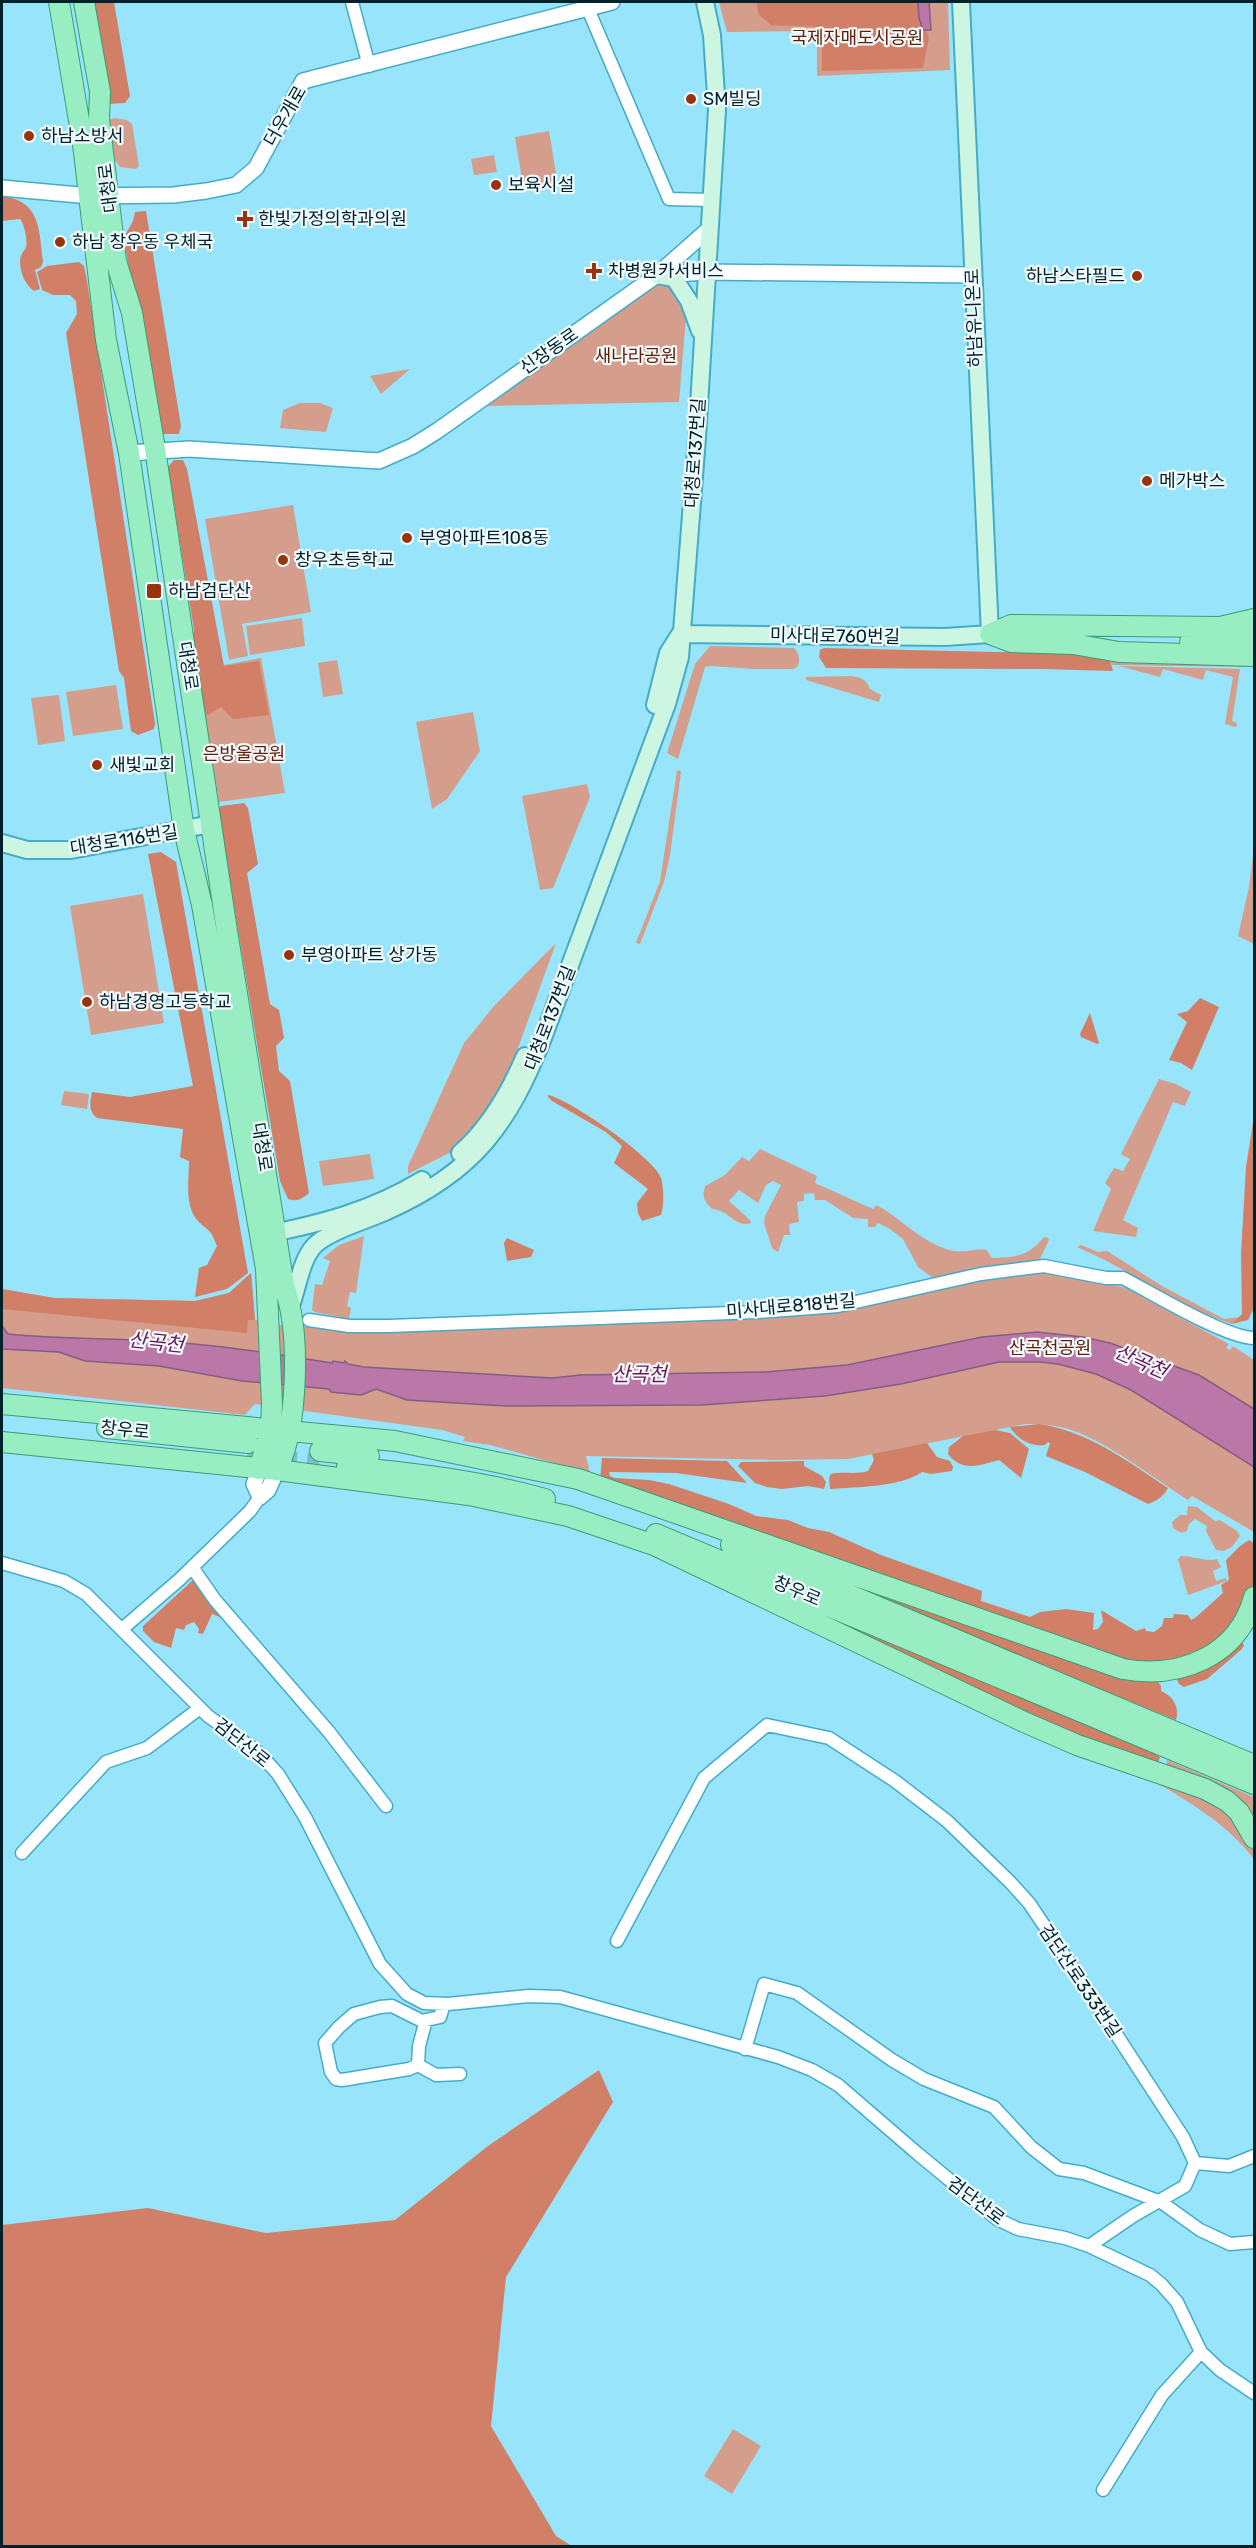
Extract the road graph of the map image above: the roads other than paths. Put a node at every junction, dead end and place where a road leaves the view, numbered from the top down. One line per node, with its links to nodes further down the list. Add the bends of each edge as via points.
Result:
1 (59, 2): 10 (main road, 대청로)
2 (84, 2): 11 (main road, 대청로, via 100,92 99,119)
3 (352, 2): 8 (street)
4 (612, 2): 7 (street, 더우개로)
5 (705, 2): 12 (main road, via 716,82)
6 (961, 2): 16 (main road, 하남유니온로)
7 (587, 5): 8 (street, 더우개로); 12 (street, via 669,199)
8 (369, 66): 11 (street, 더우개로, via 303,81 256,168 236,185 173,195)
9 (2, 188): 10 (street, 더우개로)
10 (90, 196): 11 (street, 더우개로); 19 (main road, 대청로, via 106,340)
11 (109, 196): 18 (main road, 대청로, via 116,261 132,313)
12 (711, 200): 13 (main road)
13 (709, 230): 14 (main road); 15 (street, 신장동로)
14 (707, 272): 15 (street); 16 (street); 17 (main road, 대청로137번길)
15 (657, 275): 17 (main road, via 674,278 689,301); 18 (street, 신장동로, via 437,431 379,461)
16 (973, 275): 21 (main road, 하남유니온로)
17 (703, 339): 22 (main road, 대청로137번길)
18 (155, 449): 19 (street, 신장동로); 26 (main road, 대청로)
19 (129, 453): 27 (main road, 대청로)
20 (1254, 619): 21 (main road, via 1220,627 1011,625)
21 (990, 633): 22 (main road, 미사대로760번길, via 945,637); 24 (main road, via 1011,642)
22 (681, 634): 29 (main road, 대청로137번길, via 668,653 651,717 530,1042 497,1110 463,1151 410,1187 324,1223); 30 (main road, 대청로137번길, via 680,657 654,743 526,1082 513,1106 486,1143 445,1179 394,1208 317,1243 303,1263)
23 (1254, 638): 24 (main road)
24 (1073, 644): 25 (main road, via 1119,652)
25 (1254, 656)
26 (211, 824): 27 (main road, 대청로116번길); 29 (main road, 대청로)
27 (184, 830): 28 (main road, 대청로116번길, via 71,850 27,850); 29 (main road, 대청로)
28 (2, 843)
29 (268, 1234): 30 (main road, 대청로); 36 (main road, 대청로)
30 (291, 1305): 37 (main road, 대청로)
31 (309, 1320): 32 (street, 미사대로818번길, via 389,1326 757,1312 838,1306 981,1274 1044,1266 1123,1278 1220,1328)
32 (1254, 1338)
33 (2, 1404): 36 (main road)
34 (2, 1416): 40 (main road, 창우로)
35 (2, 1429): 40 (main road, 창우로)
36 (271, 1429): 37 (main road); 40 (main road, 대청로)
37 (291, 1430): 40 (main road, 대청로); 44 (main road, via 395,1441 578,1479 1123,1670 1160,1673 1206,1658 1236,1633)
38 (2, 1442): 40 (main road)
39 (320, 1458): 47 (main road, 창우로, via 464,1468 637,1509 746,1551)
40 (258, 1460): 41 (street, via 254,1484); 51 (main road, via 469,1495 568,1516 654,1545 1024,1722 1077,1745 1204,1789 1239,1812)
41 (260, 1497): 43 (street)
42 (2, 1563): 45 (street, 검단산로, via 75,1586)
43 (192, 1567): 45 (street); 50 (street)
44 (1254, 1597)
45 (122, 1629): 46 (street, 검단산로)
46 (201, 1708): 52 (street, via 147,1748 106,1762); 54 (street, 검단산로, via 259,1753 278,1774 305,1817 370,1946 394,1981 416,2000)
47 (1157, 1733): 48 (main road); 49 (main road, 창우로)
48 (1254, 1765)
49 (1254, 1784)
50 (386, 1806)
51 (1254, 1838)
52 (22, 1853)
53 (617, 1941): 60 (street, 검단산로333번길, via 704,1778 767,1725 829,1738 947,1821 1029,1903 1183,2137)
54 (444, 2004): 55 (street, via 440,2017); 56 (street, 검단산로, via 560,1997)
55 (426, 2020): 57 (street); 57 (street, via 392,2006 380,2007 354,2014 325,2043 330,2072 336,2079)
56 (745, 2049): 61 (street, via 764,1984 797,1993 892,2061 924,2079 994,2107 1031,2147 1059,2169 1084,2173); 63 (street, 검단산로, via 796,2064 838,2085 997,2219 1018,2229)
57 (418, 2065): 58 (street, via 436,2075)
58 (460, 2074)
59 (1254, 2156): 60 (street, via 1229,2166)
60 (1195, 2163): 61 (street, via 1185,2187)
61 (1161, 2202): 62 (street, via 1200,2230 1230,2244); 63 (street)
62 (1254, 2242)
63 (1089, 2246): 64 (street, 검단산로, via 1126,2262 1161,2284 1184,2314)
64 (1201, 2352): 65 (street, 검단산로); 66 (street, via 1162,2395)
65 (1254, 2393)
66 (1103, 2490)

